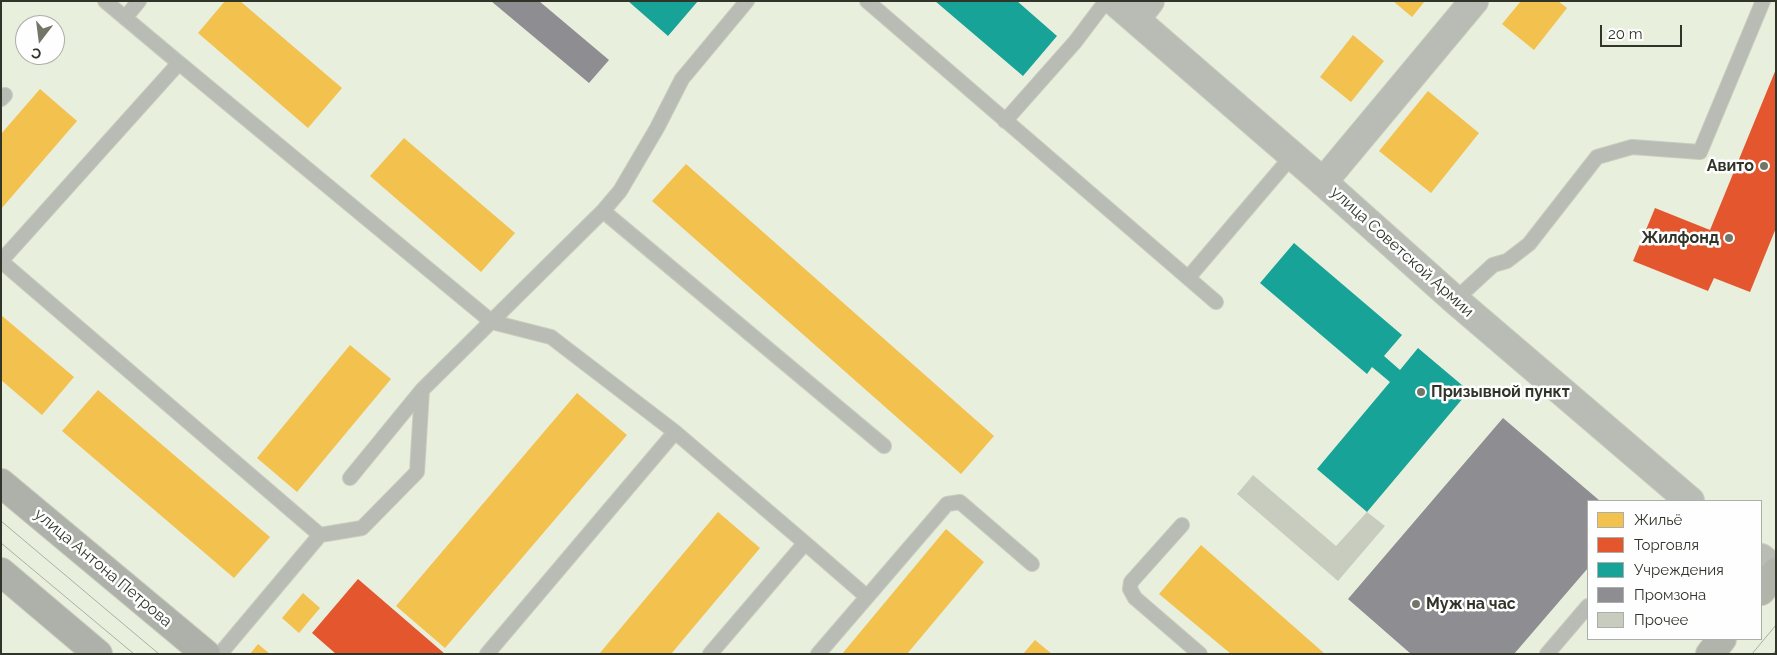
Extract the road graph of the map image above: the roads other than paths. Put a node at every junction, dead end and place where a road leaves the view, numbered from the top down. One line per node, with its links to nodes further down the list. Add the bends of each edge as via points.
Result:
1 (105, 1): 10 (lane)
2 (139, 1): 10 (lane)
3 (747, 1): 15 (lane, via 682,79 620,191)
4 (867, 1): 12 (lane)
5 (1106, 1): 12 (lane, via 1075,42)
6 (1114, 1): 9 (street, улица Советской Армии)
7 (1474, 1): 14 (street)
8 (1763, 1): 18 (lane, via 1700,152 1632,147 1597,157 1529,244 1507,260 1493,265)
9 (1143, 10): 13 (street, улица Советской Армии)
10 (125, 18): 11 (lane)
11 (179, 63): 16 (lane); 20 (lane)
12 (1004, 121): 17 (lane)
13 (1292, 156): 14 (street, улица Советской Армии); 17 (lane)
14 (1323, 182): 18 (street, улица Советской Армии)
15 (604, 211): 20 (lane); 23 (lane)
16 (2, 261): 28 (lane)
17 (1188, 278): 19 (lane)
18 (1455, 300): 26 (street, улица Советской Армии)
19 (1216, 302)
20 (492, 322): 21 (lane); 22 (lane, via 551,337)
21 (422, 390): 24 (lane); 28 (lane, via 417,472 362,528)
22 (675, 432): 29 (lane); 41 (lane)
23 (884, 446)
24 (350, 478)
25 (1, 483): 39 (main road, улица Антона Петрова)
26 (1689, 500)
27 (1182, 525): 44 (lane, via 1131,582 1130,588 1135,598)
28 (320, 534): 40 (lane)
29 (805, 543): 35 (lane); 42 (lane)
30 (1762, 559): 32 (street)
31 (1032, 564): 35 (lane, via 960,502 947,504)
32 (1776, 571): 34 (main road)
33 (1, 572): 38 (main road)
34 (1762, 590)
35 (866, 596): 43 (lane)
36 (1587, 607): 45 (lane)
37 (1721, 640): 46 (main road)
38 (98, 654)
39 (206, 654)
40 (220, 654)
41 (487, 654)
42 (710, 654)
43 (818, 654)
44 (1200, 654)
45 (1547, 654)
46 (1710, 654)

